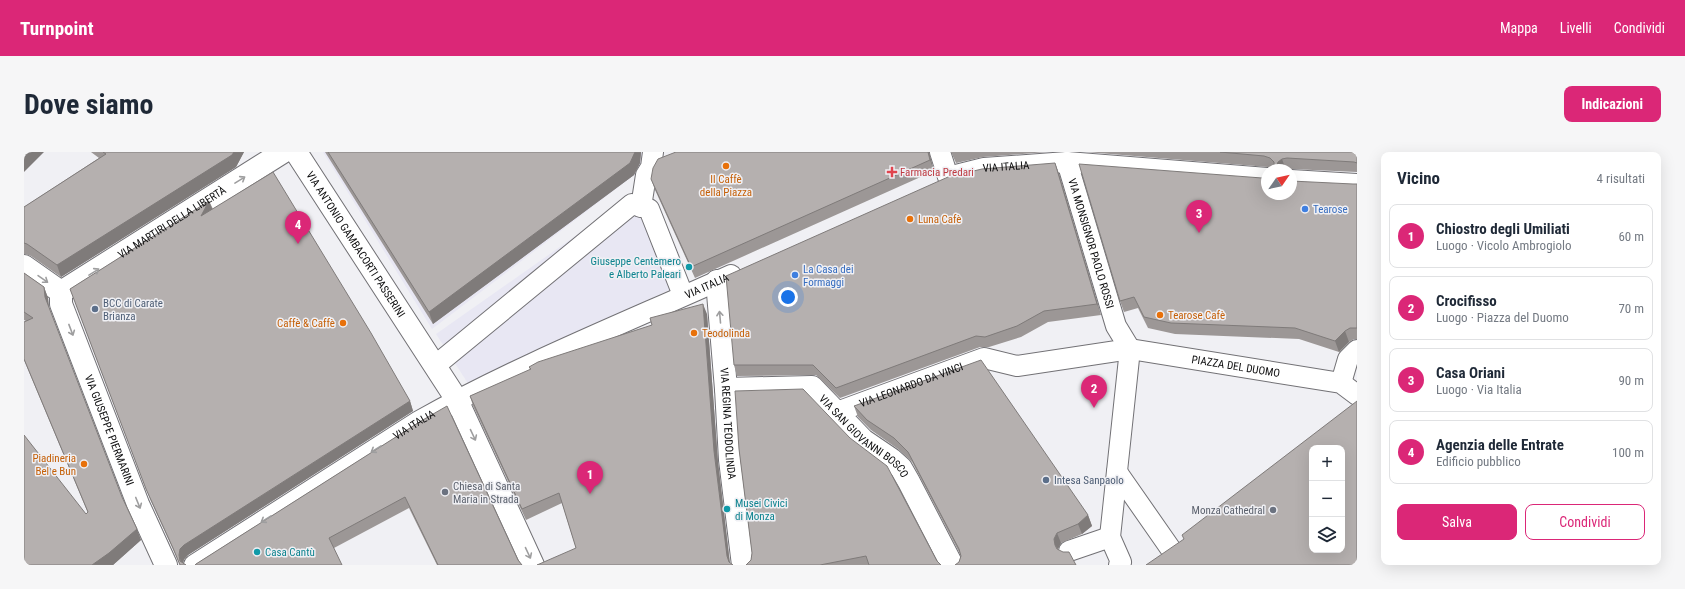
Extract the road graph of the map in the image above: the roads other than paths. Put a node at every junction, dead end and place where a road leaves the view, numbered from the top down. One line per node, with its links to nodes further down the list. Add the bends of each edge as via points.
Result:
1 (283, 152): 13 (street, VIA MARTIRI DELLA LIBERTÀ, one-way to 1)
2 (296, 152): 18 (street, VIA ANTONIO GAMBACORTI PASSERINI)
3 (940, 152): 4 (street, VIA ITALIA, via 940,181 984,168)
4 (1067, 162): 6 (street, VIA ITALIA); 15 (street, VIA MONSIGNOR PAOLO ROSSI, via 1116,326)
5 (647, 164): 9 (street)
6 (1261, 178)
7 (1297, 180): 8 (street)
8 (1357, 184)
9 (642, 202): 14 (street, via 649,209); 18 (street, via 632,204)
10 (24, 266): 13 (street, one-way to 13)
11 (746, 268): 12 (street, VIA ITALIA)
12 (717, 282): 14 (street, VIA ITALIA); 20 (street, VIA REGINA TEODOLINDA, one-way to 12)
13 (61, 292): 28 (street, VIA GIUSEPPE PIERMARINI, one-way to 28, via 61,304 138,504)
14 (684, 295): 22 (street, VIA ITALIA)
15 (1130, 349): 17 (street, PIAZZA DEL DUOMO, via 1017,366); 19 (street, PIAZZA DEL DUOMO); 24 (street)
16 (1352, 354): 19 (street)
17 (984, 358): 23 (street, VIA LEONARDO DA VINCI)
18 (436, 365): 22 (street, VIA ANTONIO GAMBACORTI PASSERINI)
19 (1342, 382): 21 (street)
20 (726, 389): 23 (street, VIA SAN GIOVANNI BOSCO, via 812,387); 31 (street, VIA REGINA TEODOLINDA, via 730,460)
21 (1357, 395)
22 (457, 400): 29 (street, VIA ITALIA, one-way to 29); 30 (street, VIA ANTONIO GAMBACORTI PASSERINI, one-way to 30)
23 (837, 412): 32 (street, VIA SAN GIOVANNI BOSCO, via 863,440 901,468)
24 (1117, 472): 25 (street); 26 (street)
25 (1110, 537): 27 (street); 33 (street, via 1121,562)
26 (1170, 548)
27 (1069, 551)
28 (166, 565)
29 (194, 565)
30 (533, 565)
31 (743, 565)
32 (952, 565)
33 (1119, 565)

